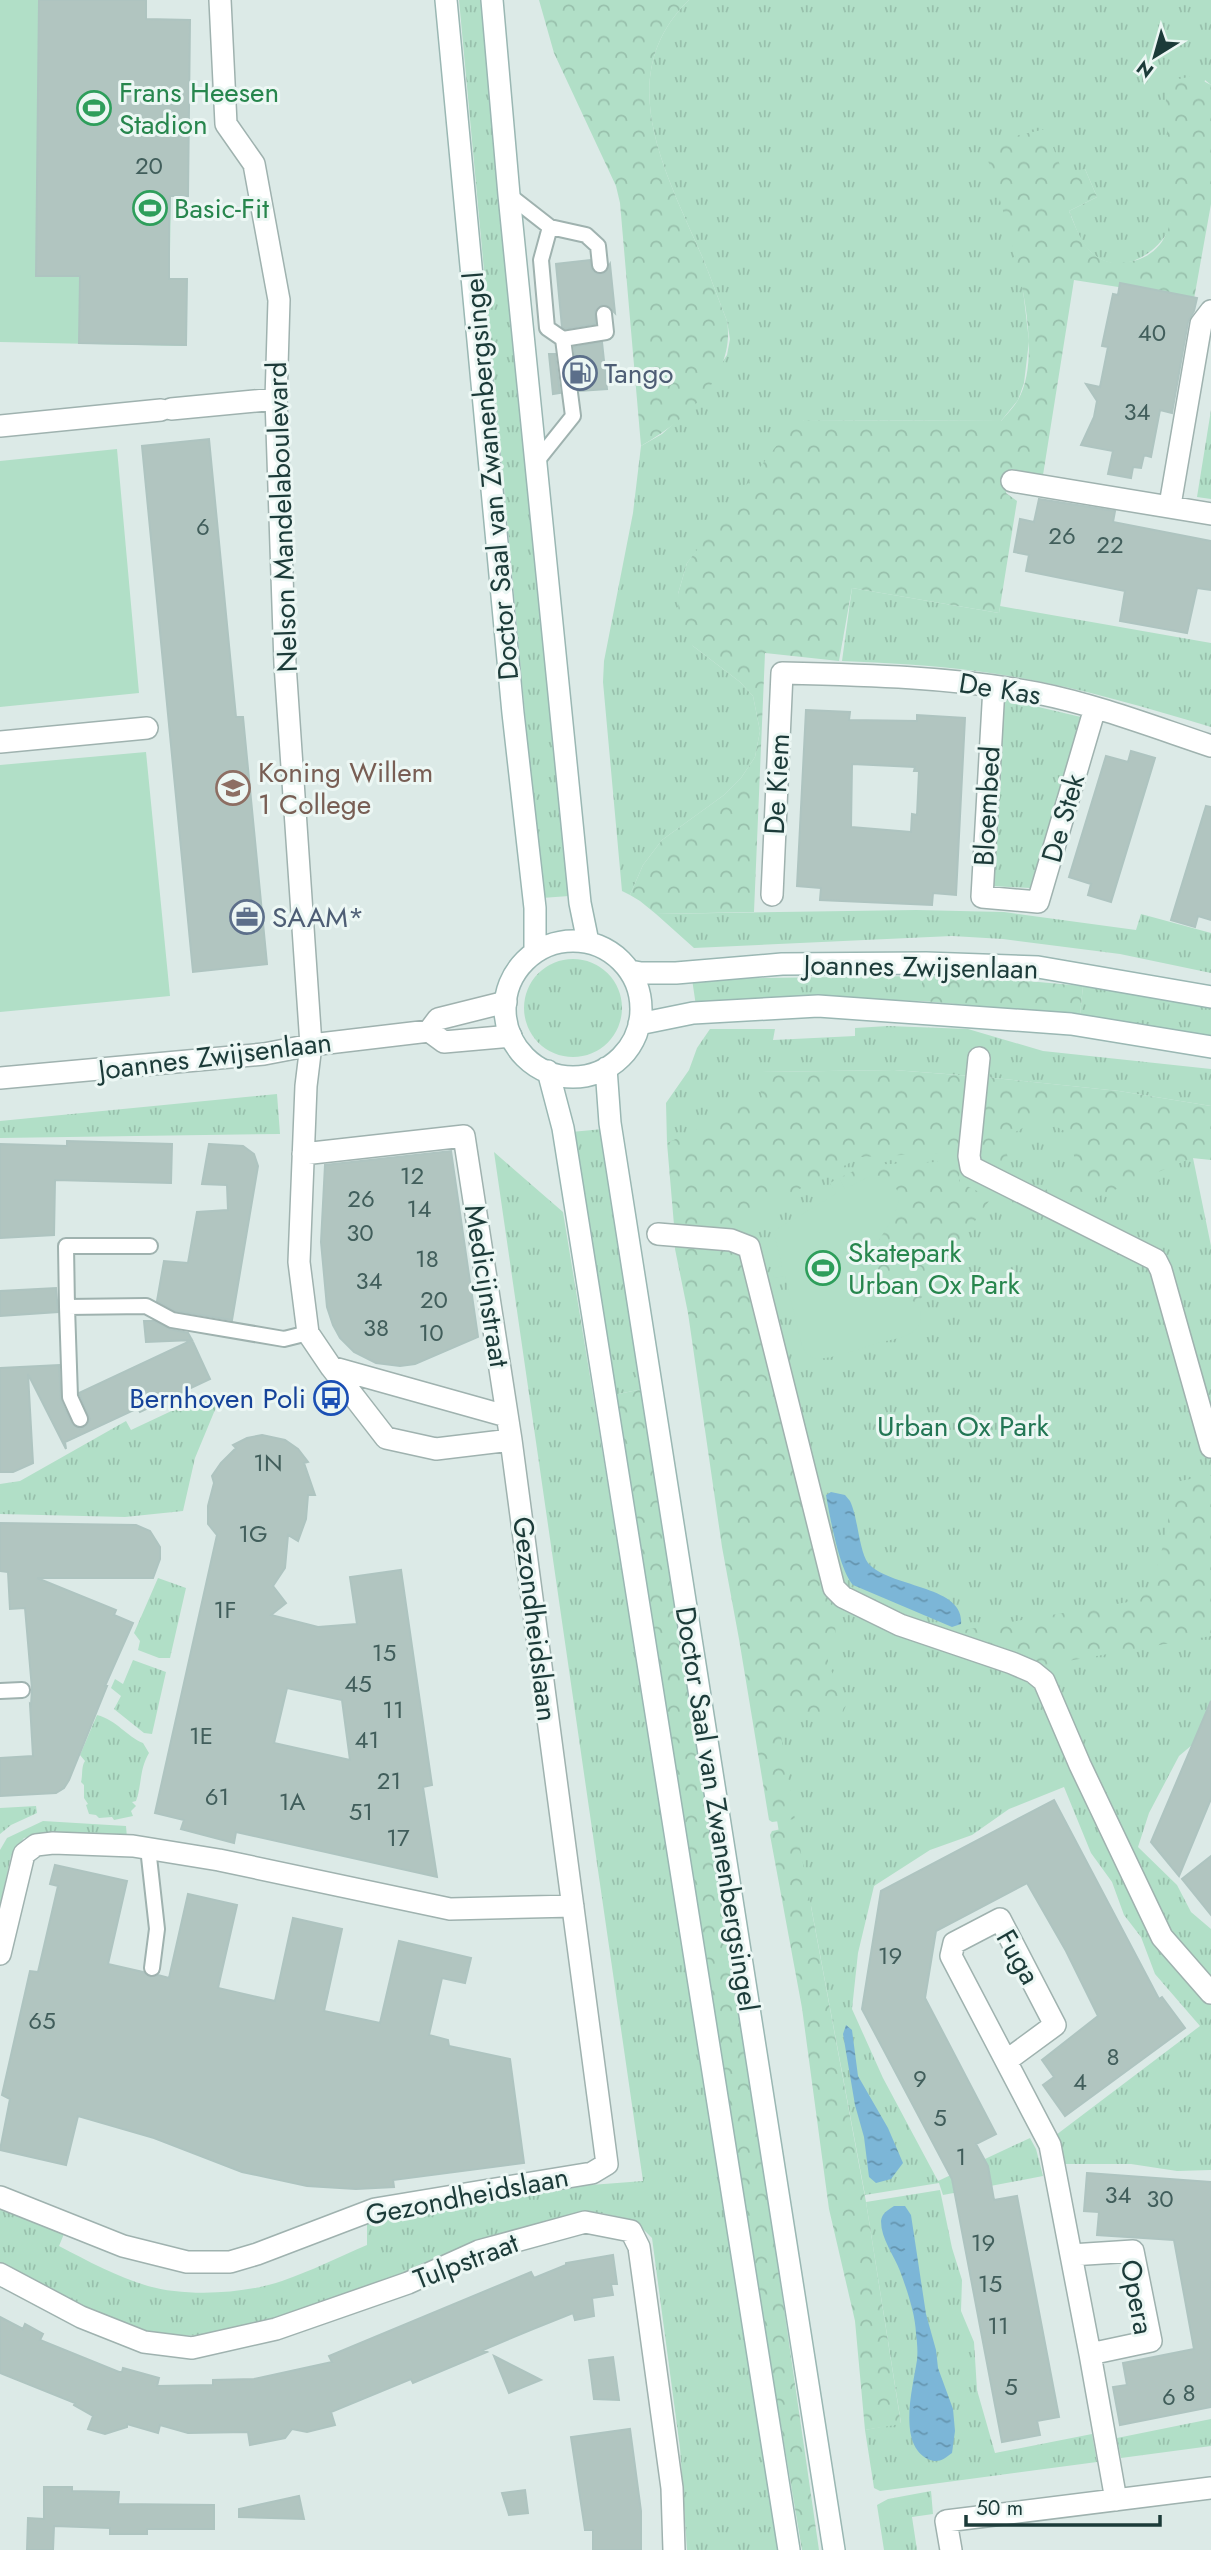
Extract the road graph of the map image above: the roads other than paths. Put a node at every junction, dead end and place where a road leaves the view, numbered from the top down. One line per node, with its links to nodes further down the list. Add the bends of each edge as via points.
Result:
1 (220, 0): 10 (street, Nelson Mandelaboulevard, via 226,124 254,164 279,300)
2 (446, 0): 25 (street, Doctor Saal van Zwanenbergsingel, via 535,908)
3 (492, 0): 4 (street, Doctor Saal van Zwanenbergsingel)
4 (509, 195): 5 (lane); 12 (street, Doctor Saal van Zwanenbergsingel)
5 (550, 226): 6 (lane, via 586,235 598,246); 9 (lane, via 541,260 547,328)
6 (600, 265)
7 (1211, 311): 14 (street, via 1201,324)
8 (604, 314): 9 (lane, via 606,332)
9 (563, 339): 12 (lane, via 573,416)
10 (276, 399): 11 (street); 32 (street, Nelson Mandelaboulevard, via 285,664)
11 (0, 426)
12 (537, 461): 24 (street, Doctor Saal van Zwanenbergsingel, via 580,903)
13 (1012, 481): 14 (street)
14 (1170, 505): 15 (street)
15 (1211, 514)
16 (782, 673): 17 (street, De Kas, via 903,676); 22 (street, De Kiem)
17 (994, 687): 18 (street, De Kas); 23 (street, Bloembed, via 982,897)
18 (1095, 708): 21 (street, De Kas); 23 (street, De Stek, via 1038,902)
19 (147, 727): 20 (street)
20 (0, 742)
21 (1211, 746)
22 (772, 895)
23 (1011, 900)
24 (588, 942): 25 (street, via 561,943); 26 (street, via 611,953)
25 (535, 952): 28 (street, via 515,974)
26 (629, 971): 27 (street, Joannes Zwijsenlaan, via 676,973 782,964 1038,967); 29 (street, via 640,996)
27 (1211, 996)
28 (506, 1002): 30 (street, Joannes Zwijsenlaan, via 438,1019); 31 (street)
29 (639, 1024): 33 (street, Joannes Zwijsenlaan, via 693,1013 818,1006 1071,1024); 35 (street, via 627,1049)
30 (429, 1031): 31 (street, Joannes Zwijsenlaan, via 444,1042); 32 (street, Joannes Zwijsenlaan)
31 (511, 1036): 36 (street, via 526,1057)
32 (311, 1045): 37 (street, Joannes Zwijsenlaan, via 264,1054); 38 (street)
33 (1211, 1047)
34 (979, 1058): 47 (street, via 971,1167 1156,1261)
35 (606, 1068): 36 (street, via 578,1076); 65 (street, Doctor Saal van Zwanenbergsingel, via 610,1123)
36 (548, 1072): 64 (street, Doctor Saal van Zwanenbergsingel, via 565,1141)
37 (0, 1078)
38 (303, 1154): 42 (street, via 299,1262); 44 (street, Medicijnstraat, via 464,1136)
39 (658, 1234): 54 (street, via 730,1240 749,1248 834,1588 900,1625 1012,1662 1044,1681 1162,1937)
40 (150, 1246): 41 (lane, via 66,1246)
41 (67, 1307): 42 (lane, via 146,1306 172,1320 284,1339); 45 (lane, via 70,1397)
42 (308, 1333): 43 (street)
43 (331, 1367): 44 (street, Medicijnstraat); 46 (street, via 386,1438 436,1450)
44 (506, 1416): 46 (street, Gezondheidslaan)
45 (80, 1419)
46 (511, 1440): 51 (street, Gezondheidslaan)
47 (1211, 1447)
48 (23, 1690): 49 (lane)
49 (0, 1691)
50 (148, 1848): 51 (street, via 450,1909); 52 (street, via 36,1845 24,1854); 53 (lane, via 158,1929)
51 (573, 1906): 57 (street, Gezondheidslaan, via 607,2164 592,2173 376,2209 230,2262 187,2263 123,2246)
52 (0, 1954)
53 (152, 1968)
54 (1211, 1993)
55 (1006, 2061): 55 (street, Fuga, via 951,1956 954,1944 1000,1919 1055,2025); 56 (street, Fuga)
56 (1053, 2159): 58 (street, Opera)
57 (0, 2197)
58 (1071, 2255): 60 (street, Opera); 60 (street, Opera, via 1133,2251 1149,2329 1151,2342)
59 (0, 2274): 63 (street, Tulpstraat, via 81,2317 144,2342 192,2348 276,2329 408,2283 479,2251 584,2222 631,2231 639,2247 669,2461)
60 (1090, 2354): 62 (street, Opera)
61 (1211, 2487): 62 (street)
62 (1116, 2500): 66 (street, via 946,2521)
63 (674, 2550)
64 (789, 2550)
65 (834, 2550)
66 (951, 2550)

